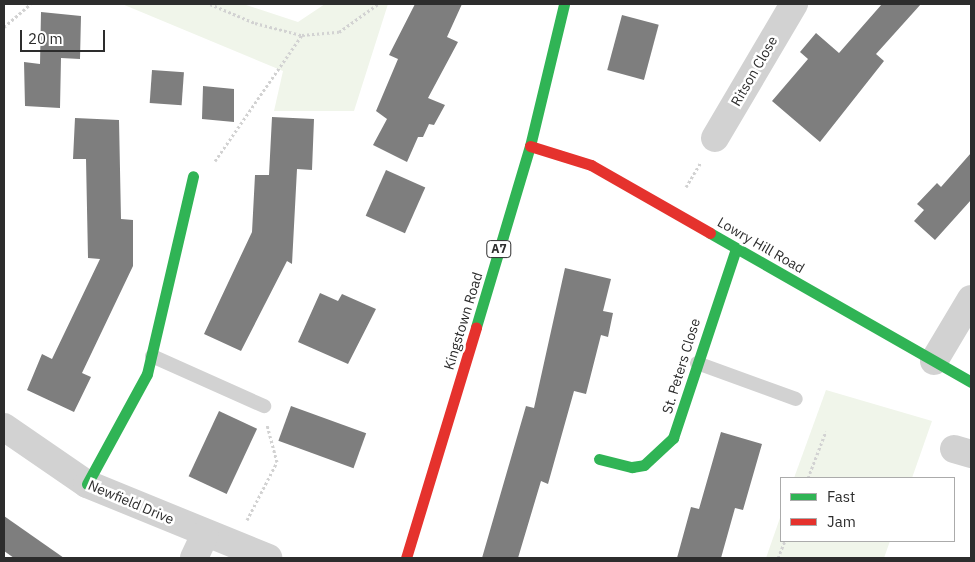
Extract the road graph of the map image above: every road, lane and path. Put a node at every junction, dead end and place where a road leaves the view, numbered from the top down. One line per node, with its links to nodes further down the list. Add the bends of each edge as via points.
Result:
1 (30, 4): 6 (path)
2 (210, 4): 7 (path, via 255,23)
3 (378, 4): 7 (path, via 339,32)
4 (564, 4): 9 (street, Kingstown Road / A7)
5 (794, 4): 8 (street, Ritson Close)
6 (4, 27)
7 (302, 35): 10 (path, via 223,156)
8 (715, 138): 11 (path)
9 (530, 146): 11 (street, Lowry Hill Road, via 584,162); 29 (street, Kingstown Road / A7)
10 (193, 176): 14 (street)
11 (673, 209): 12 (street, Lowry Hill Road)
12 (736, 249): 15 (street, Lowry Hill Road); 16 (street, St. Peters Close)
13 (971, 299): 15 (street)
14 (152, 356): 19 (lane); 24 (street, via 147,374)
15 (934, 361): 17 (street, Lowry Hill Road)
16 (697, 363): 18 (lane); 22 (street, St. Peters Close, via 685,412 663,451 632,467)
17 (971, 382)
18 (796, 399)
19 (264, 406): 27 (path, via 277,462)
20 (4, 427): 24 (street, Newfield Drive)
21 (826, 431): 23 (path)
22 (598, 458)
23 (808, 477)
24 (87, 484): 26 (street, Newfield Drive)
25 (785, 542): 30 (path)
26 (200, 546): 27 (street, Newfield Drive)
27 (237, 546): 28 (street, Newfield Drive)
28 (268, 558)
29 (406, 558)
30 (778, 558)

